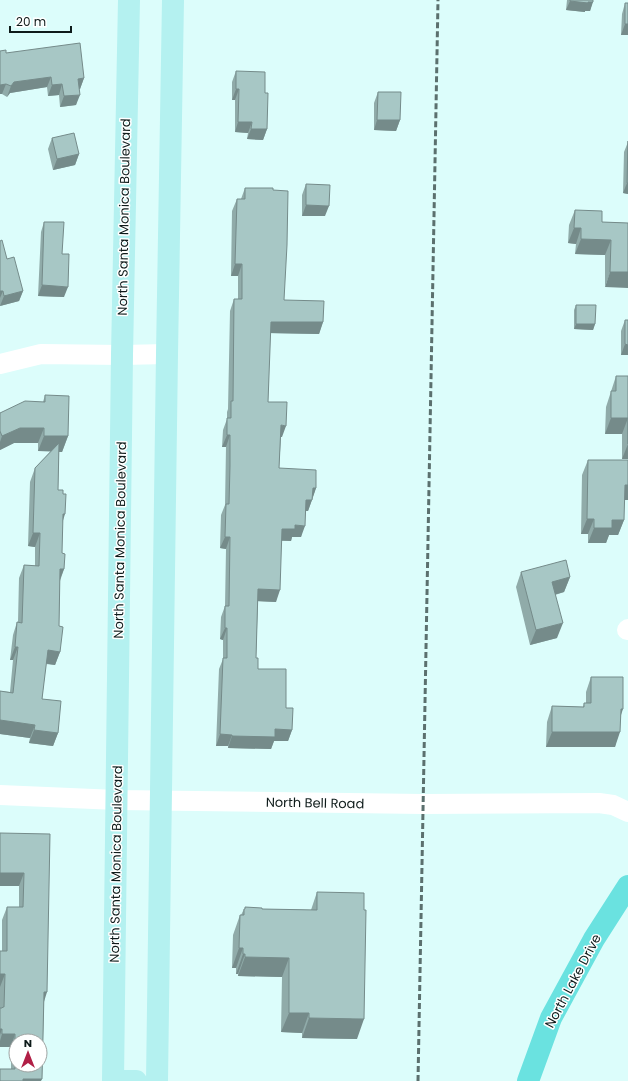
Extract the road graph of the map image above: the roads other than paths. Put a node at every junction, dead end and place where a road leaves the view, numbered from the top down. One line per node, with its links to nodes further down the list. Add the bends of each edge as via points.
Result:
1 (129, 0): 4 (street, North Santa Monica Boulevard)
2 (174, 0): 3 (street)
3 (167, 354): 4 (street); 8 (street)
4 (122, 355): 5 (street, via 41,354); 7 (street, North Santa Monica Boulevard)
5 (0, 364)
6 (0, 795): 7 (street, North Bell Road)
7 (117, 800): 8 (street, North Bell Road); 11 (street, North Santa Monica Boulevard)
8 (162, 801): 9 (street, North Bell Road, via 599,803 613,805); 13 (street)
9 (628, 812)
10 (628, 886): 14 (main road, North Lake Drive, via 594,939 551,1018)
11 (113, 1081): 12 (street)
12 (136, 1081)
13 (157, 1081)
14 (528, 1081)

